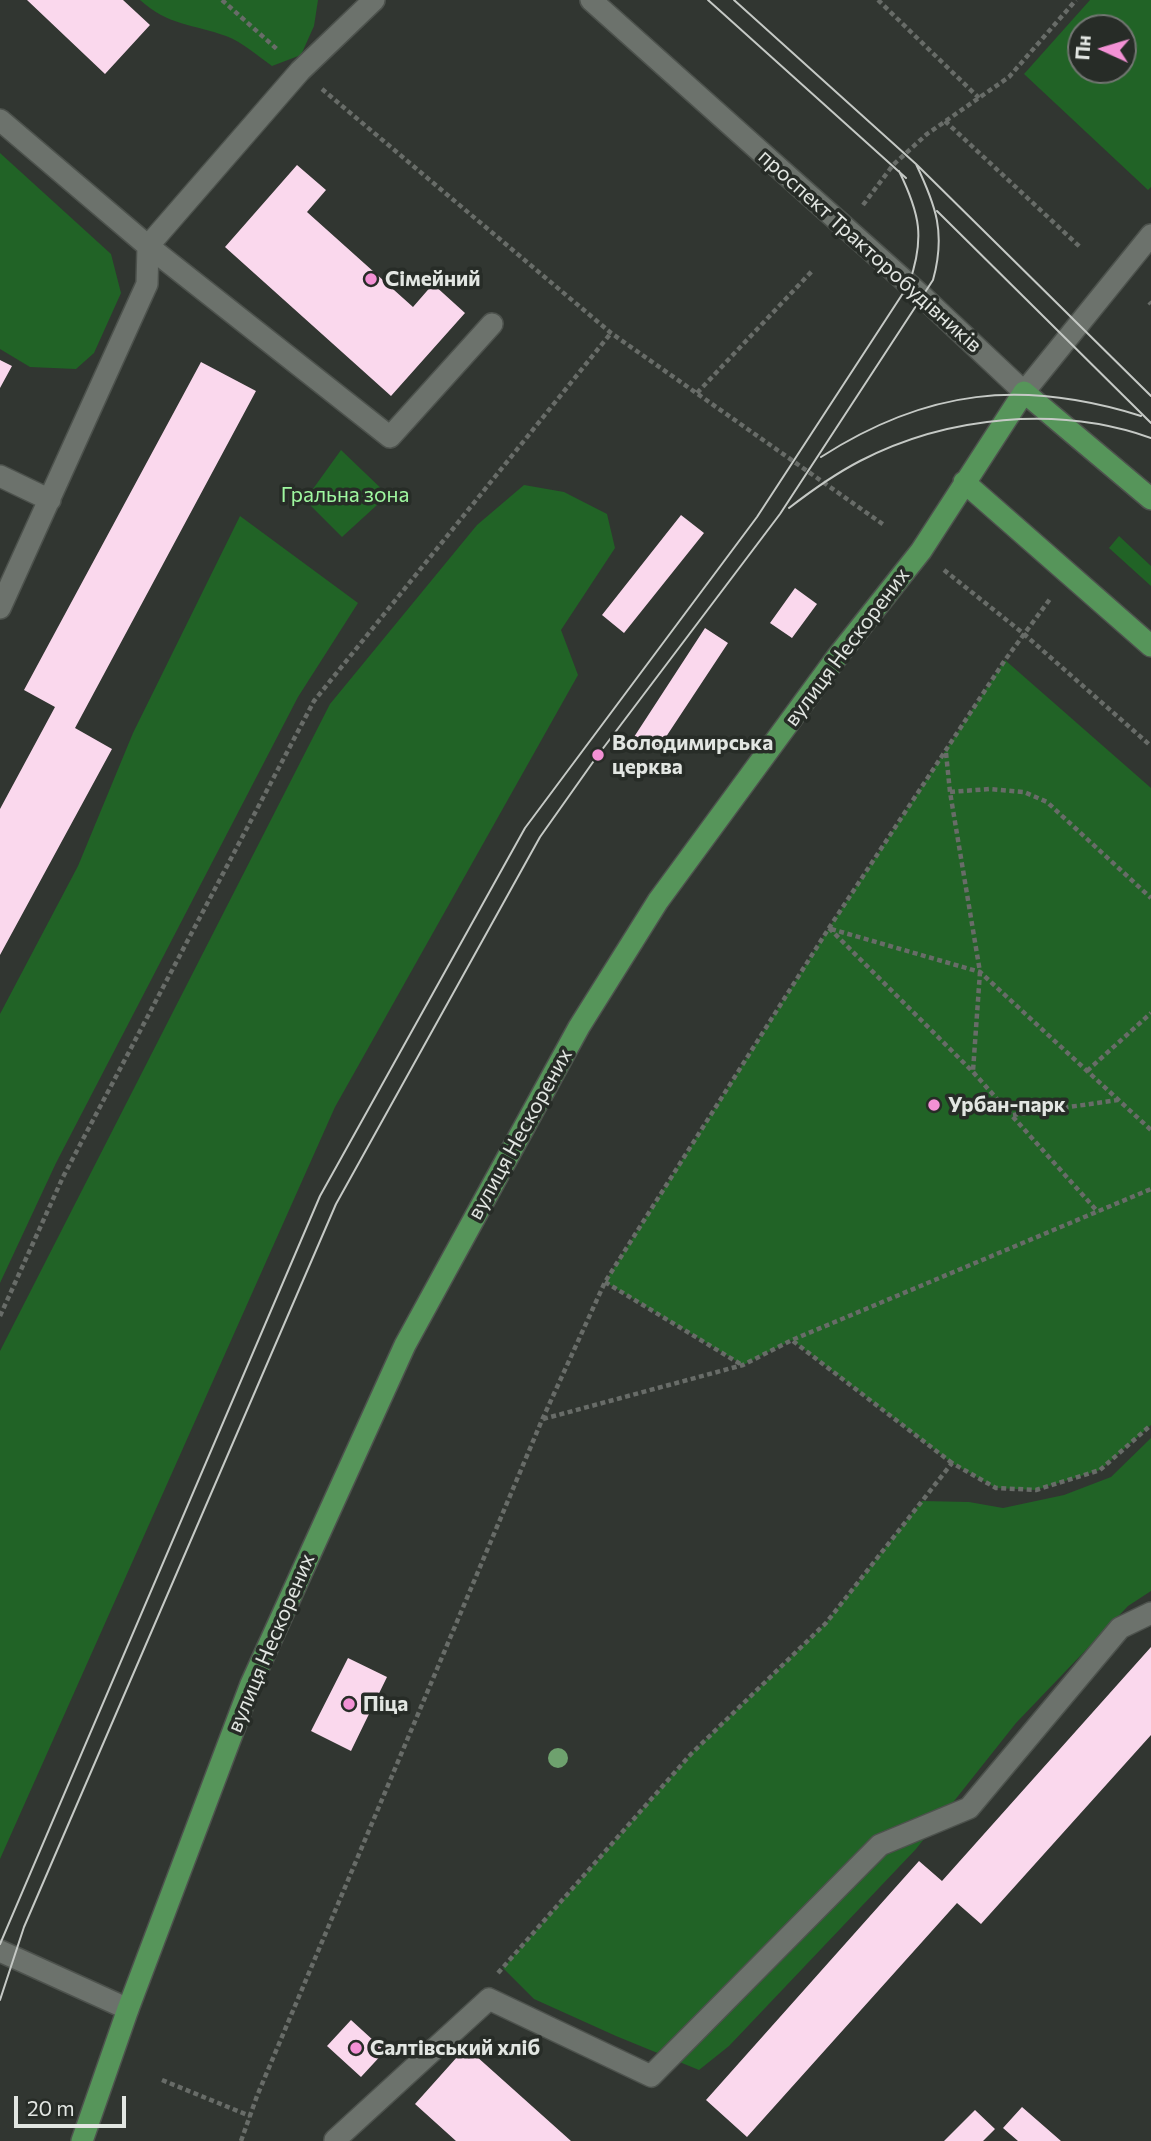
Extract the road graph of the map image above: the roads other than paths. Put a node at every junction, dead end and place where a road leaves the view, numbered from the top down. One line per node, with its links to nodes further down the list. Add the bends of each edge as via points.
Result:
1 (374, 0): 5 (street, via 300,71)
2 (591, 0): 7 (street, проспект Тракторобудівників)
3 (0, 120): 5 (street)
4 (1151, 235): 7 (street, вулиця Нескорених)
5 (148, 246): 6 (street, via 390,437); 11 (street, via 147,284)
6 (492, 324)
7 (1024, 392): 9 (main road, вулиця Нескорених); 10 (main road, проспект Тракторобудівників)
8 (0, 476): 11 (street)
9 (964, 482): 13 (main road); 16 (main road, вулиця Нескорених, via 921,551 657,901 572,1039 400,1358 251,1684)
10 (1151, 499)
11 (50, 500): 12 (street)
12 (0, 608)
13 (1151, 646)
14 (1151, 1613): 17 (street, via 1120,1628 970,1808 880,1845 650,2077 489,1999)
15 (0, 1951): 16 (street)
16 (128, 2009): 18 (main road, вулиця Нескорених)
17 (335, 2140)
18 (82, 2141)

